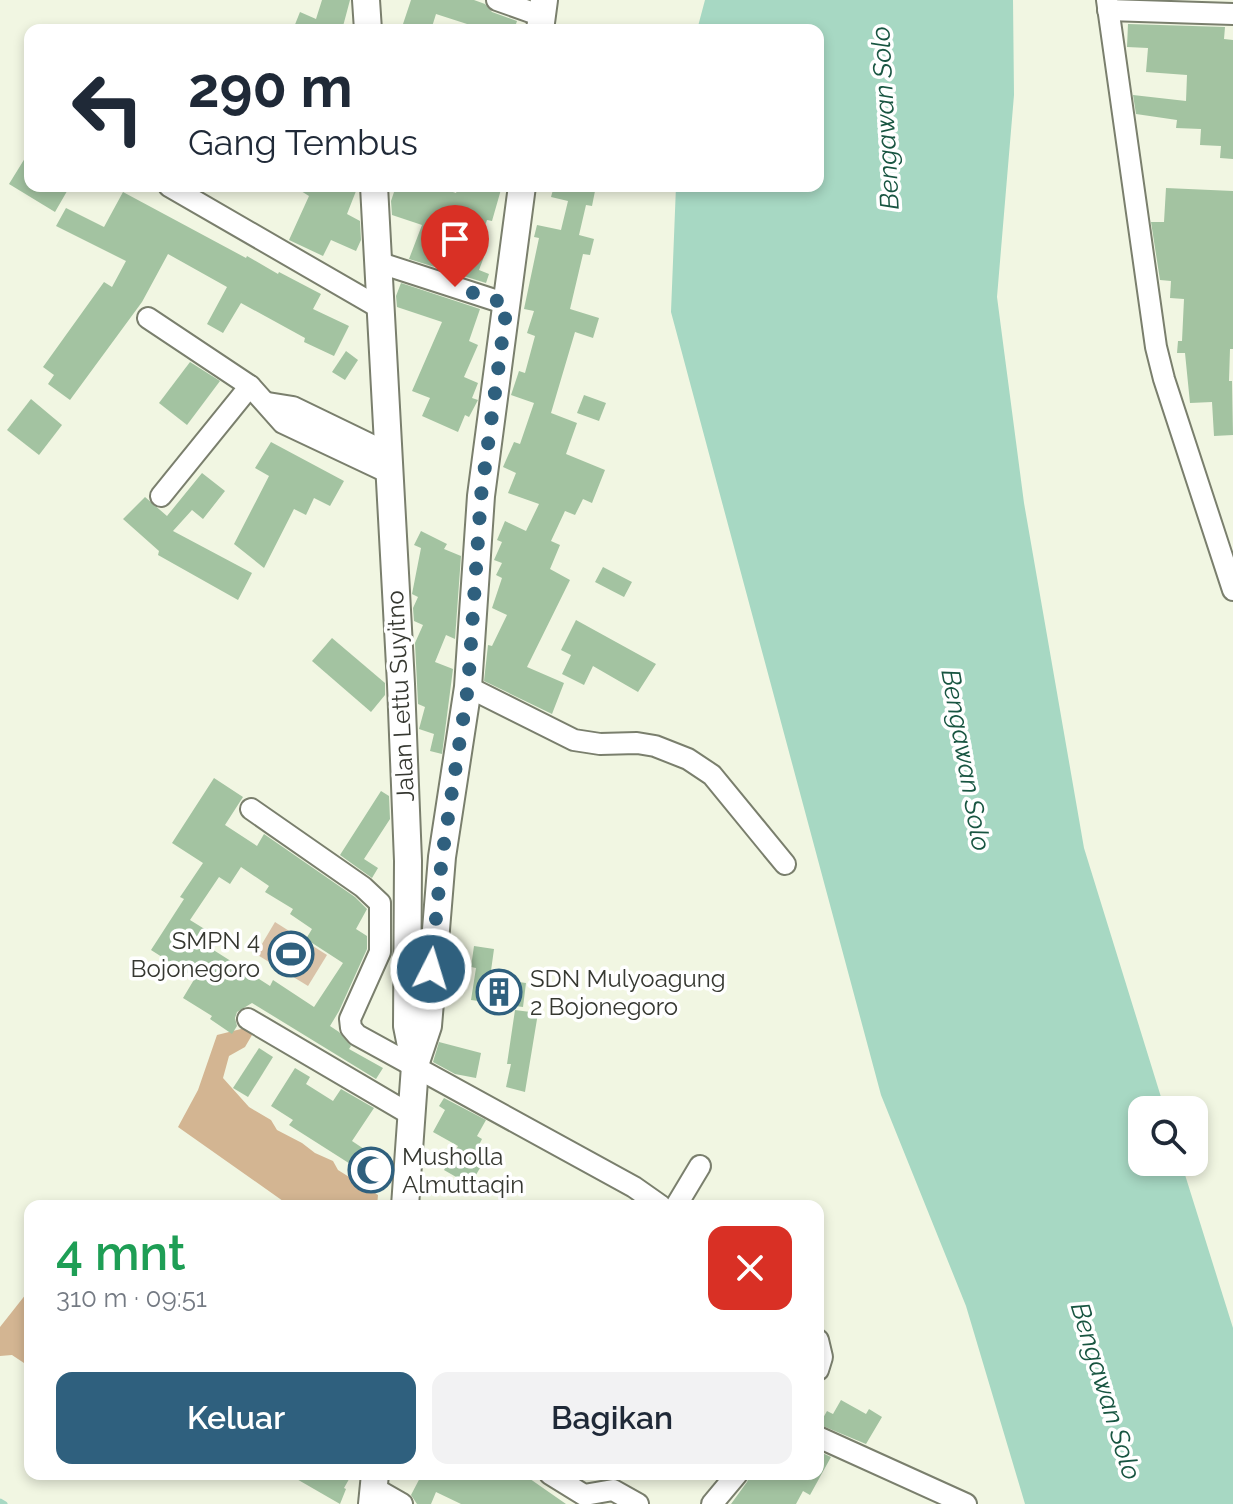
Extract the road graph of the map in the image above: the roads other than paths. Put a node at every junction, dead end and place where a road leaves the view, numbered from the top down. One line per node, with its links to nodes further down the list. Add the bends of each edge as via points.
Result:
1 (366, 0): 6 (main road)
2 (497, 0): 5 (street)
3 (1108, 5): 4 (street); 17 (street, via 1156,347)
4 (1233, 14)
5 (542, 15)
6 (368, 24)
7 (179, 192): 12 (street)
8 (374, 192): 10 (main road, Jalan Lettu Suyitno)
9 (521, 192): 11 (main road)
10 (377, 262): 11 (street); 12 (main road, Jalan Lettu Suyitno)
11 (507, 304): 18 (main road, via 481,496)
12 (380, 308): 15 (main road, Jalan Lettu Suyitno)
13 (148, 318): 14 (street)
14 (250, 386): 15 (street, via 283,423); 16 (street)
15 (388, 463): 21 (main road, Jalan Lettu Suyitno)
16 (161, 496)
17 (1233, 590)
18 (468, 687): 20 (main road); 22 (street, via 574,740 637,743 688,759 712,775)
19 (251, 809): 24 (street, via 380,903 380,952 350,1025 364,1041)
20 (442, 857): 21 (main road, via 431,867); 24 (main road, via 428,1026)
21 (408, 861): 24 (main road, Jalan Lettu Suyitno, via 407,1026)
22 (785, 864)
23 (248, 1019): 25 (street)
24 (415, 1066): 25 (main road, Jalan Lettu Suyitno); 28 (street)
25 (413, 1116): 27 (main road, Jalan Lettu Suyitno)
26 (700, 1166): 29 (street)
27 (406, 1200)
28 (652, 1200)
29 (680, 1200)
30 (824, 1440): 37 (street)
31 (559, 1480): 35 (street, via 579,1493 613,1490)
32 (732, 1480): 36 (street)
33 (373, 1489): 34 (street)
34 (402, 1504)
35 (638, 1504)
36 (712, 1504)
37 (966, 1504)

